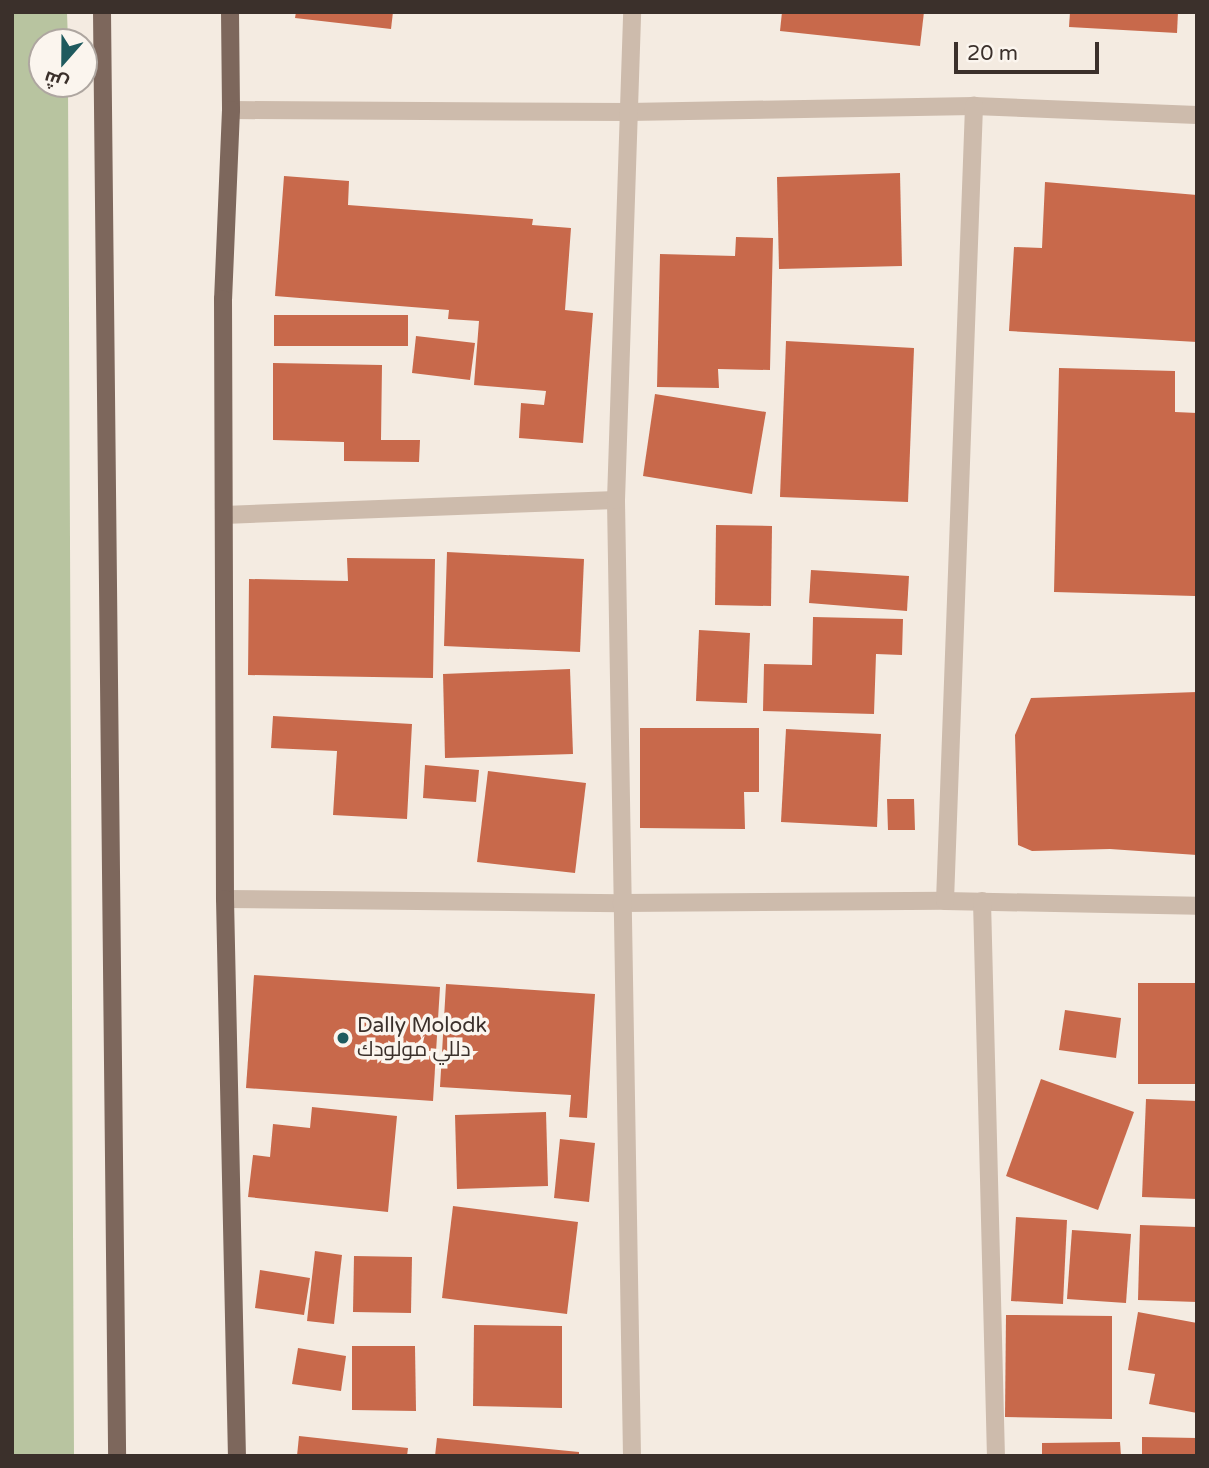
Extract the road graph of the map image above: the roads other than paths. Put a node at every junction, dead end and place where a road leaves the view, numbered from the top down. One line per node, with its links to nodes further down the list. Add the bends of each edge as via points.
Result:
1 (102, 12): 15 (main road)
2 (230, 12): 5 (main road)
3 (632, 12): 6 (street)
4 (974, 106): 6 (street); 7 (street); 11 (street)
5 (232, 110): 6 (street); 9 (main road, via 223,299)
6 (628, 112): 8 (street)
7 (1197, 115)
8 (616, 500): 9 (street); 13 (street)
9 (224, 515): 10 (main road)
10 (225, 899): 13 (street); 16 (main road)
11 (946, 901): 12 (street); 13 (street)
12 (982, 901): 14 (street); 18 (street)
13 (621, 903): 17 (street)
14 (1197, 906)
15 (117, 1456)
16 (237, 1456)
17 (632, 1456)
18 (996, 1456)

